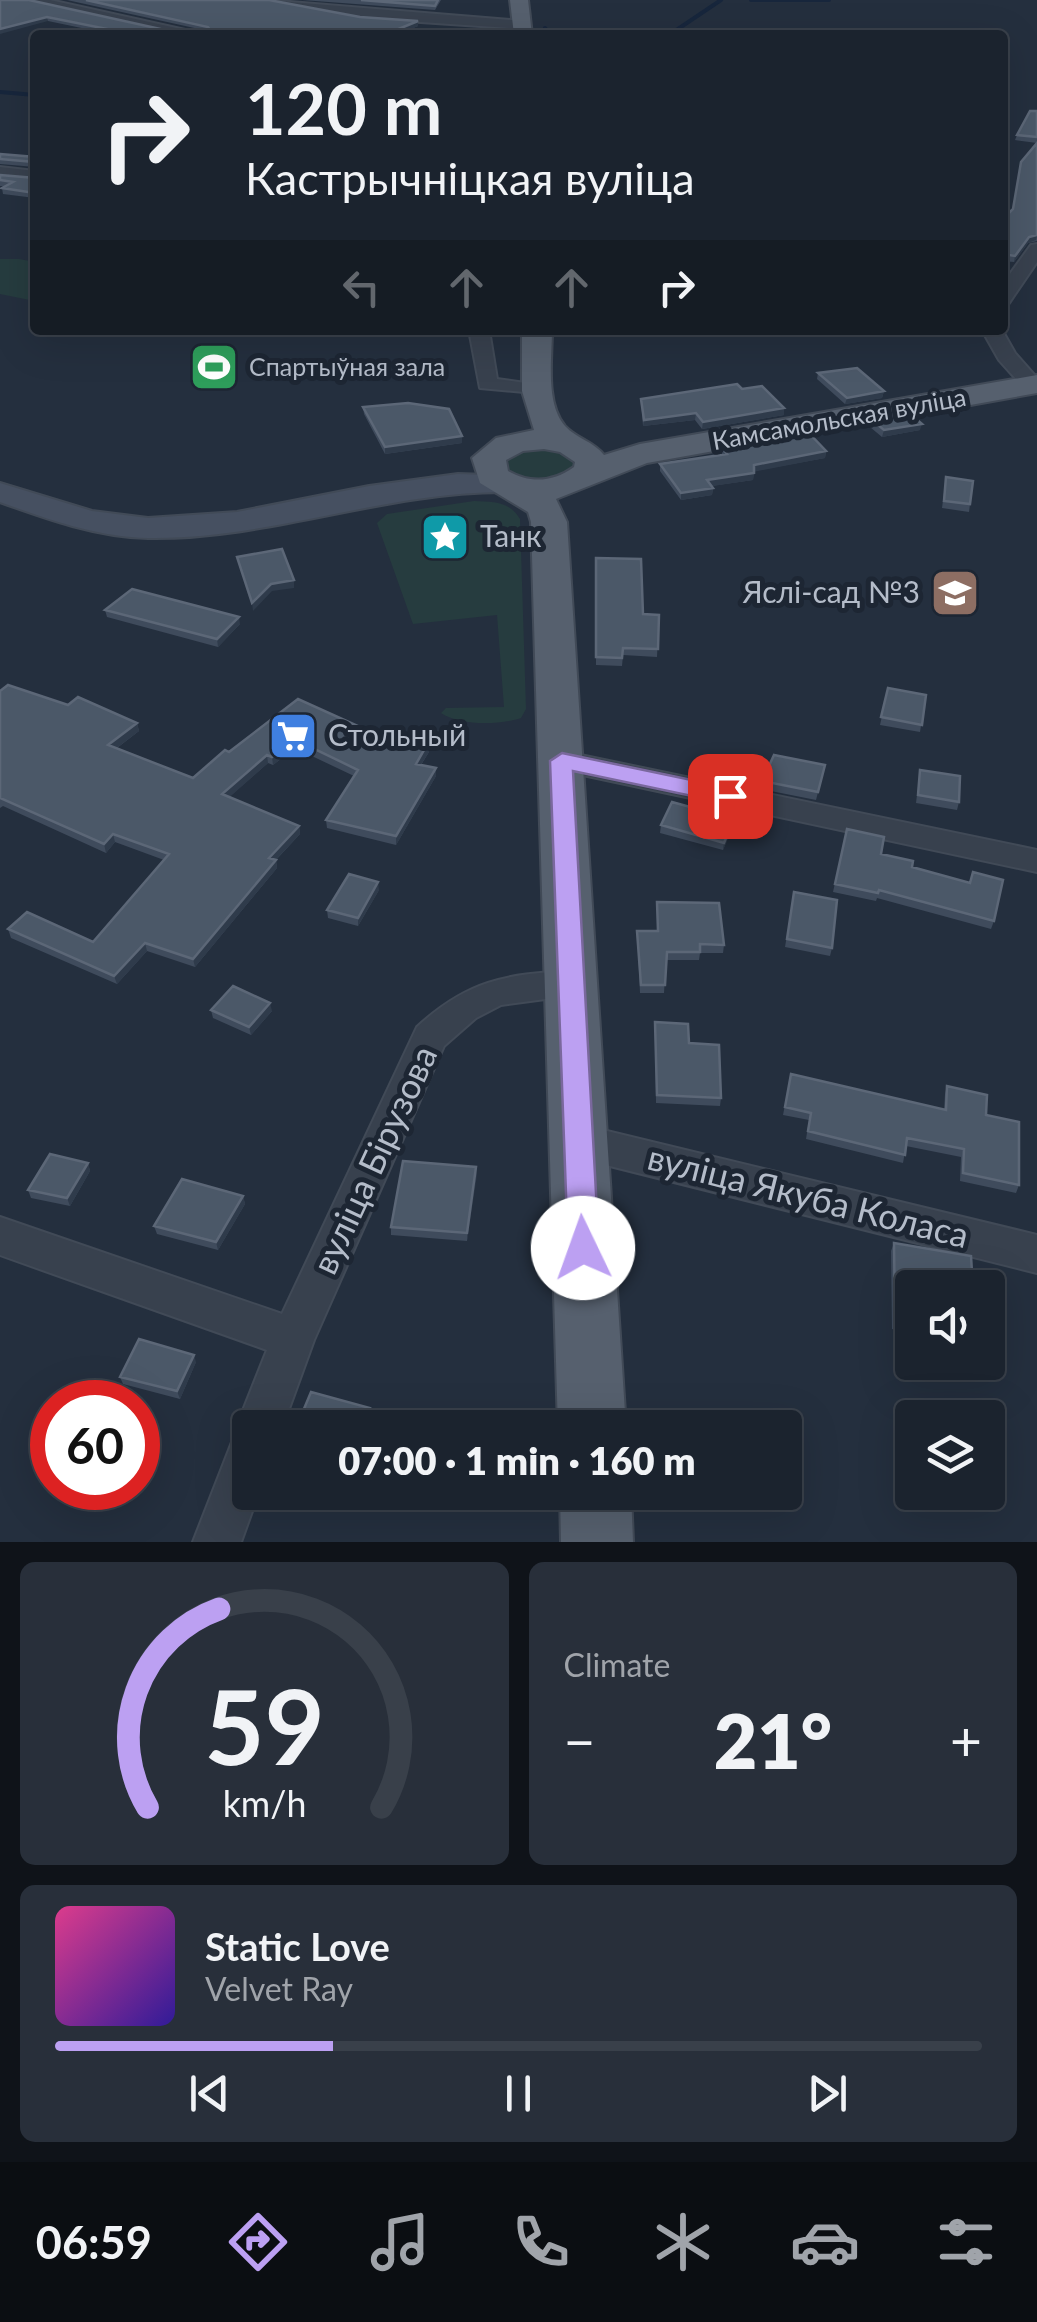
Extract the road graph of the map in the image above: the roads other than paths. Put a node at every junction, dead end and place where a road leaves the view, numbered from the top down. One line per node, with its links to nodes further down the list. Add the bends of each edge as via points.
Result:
1 (33, 0): 5 (street)
2 (272, 0): 7 (street)
3 (519, 0): 7 (main road)
4 (121, 4): 5 (street)
5 (92, 12): 6 (street)
6 (178, 30)
7 (523, 30)
8 (0, 172): 9 (street)
9 (30, 175)
10 (1037, 249): 11 (street)
11 (1008, 290)
12 (480, 335): 16 (street, via 486,384)
13 (537, 335): 16 (main road)
14 (995, 335): 15 (street)
15 (1035, 384): 17 (main road, Камсамольская вуліца)
16 (540, 401): 17 (main road, via 535,424)
17 (541, 471): 18 (main road, Камсамольская вуліца, via 242,520 145,528 89,520); 19 (main road)
18 (0, 492)
19 (562, 761): 20 (street); 21 (main road)
20 (1037, 861)
21 (571, 984): 22 (main road); 25 (street, вуліца Бірузова, via 501,988 460,1007 430,1037)
22 (578, 1140): 24 (street, вуліца Якуба Коласа); 27 (main road)
23 (0, 1236): 25 (street)
24 (1037, 1254)
25 (293, 1339): 26 (street, вуліца Бірузова)
26 (267, 1410)
27 (591, 1410)
28 (232, 1500): 30 (street)
29 (596, 1510): 31 (main road)
30 (216, 1542)
31 (597, 1542)

